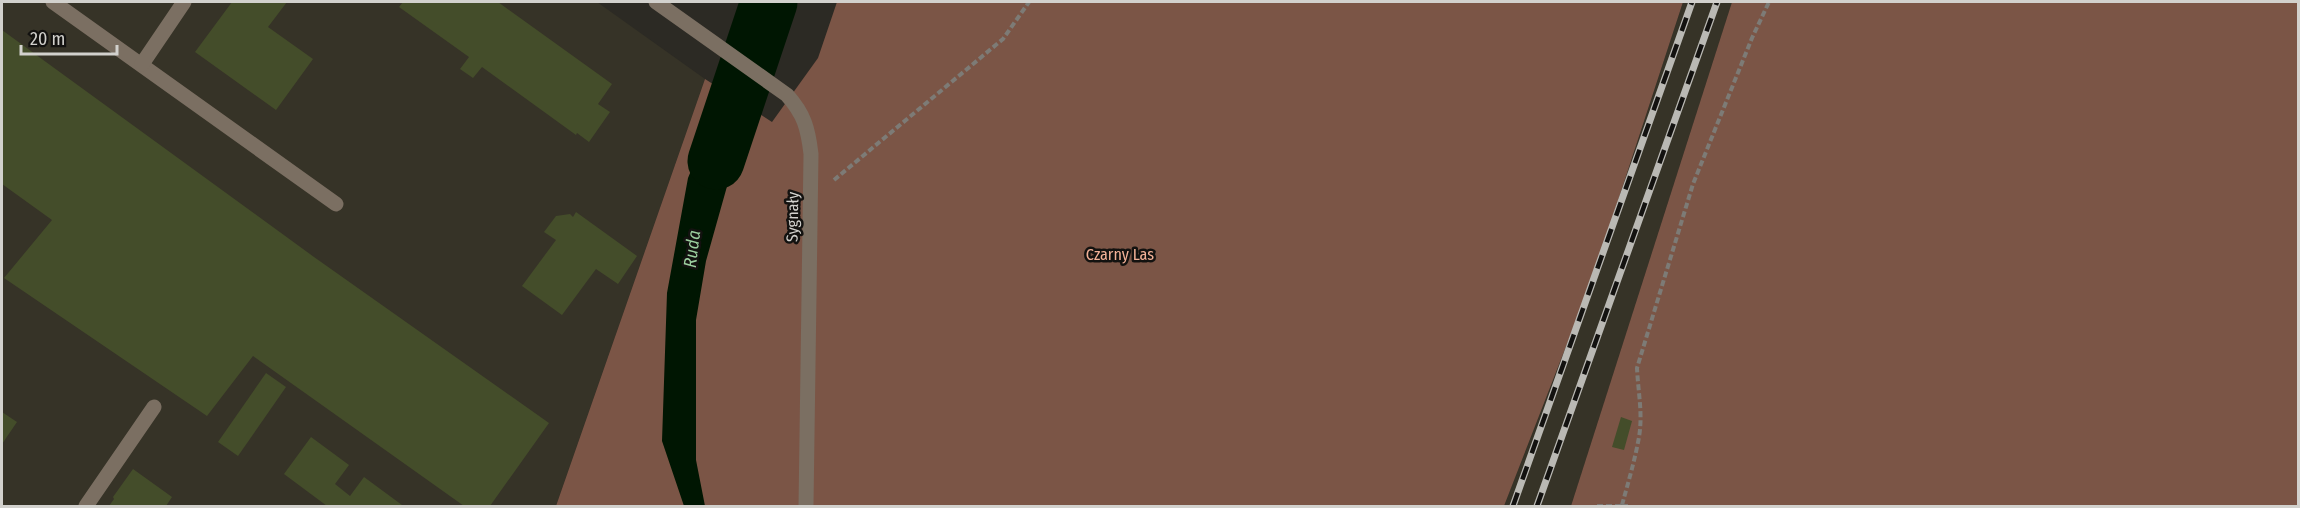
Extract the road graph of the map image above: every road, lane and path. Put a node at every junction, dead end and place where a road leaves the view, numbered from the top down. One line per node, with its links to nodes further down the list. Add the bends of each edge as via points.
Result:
1 (53, 2): 6 (street)
2 (184, 2): 6 (street)
3 (656, 2): 7 (street, Sygnały, via 787,95 800,109 811,154)
4 (1029, 2): 7 (path, via 1003,39)
5 (1769, 2): 10 (path, via 1693,184 1637,368 1640,436)
6 (142, 64): 8 (street)
7 (810, 199): 12 (street, Sygnały)
8 (336, 204)
9 (154, 407): 11 (street)
10 (1622, 505): 13 (path); 14 (path)
11 (86, 507)
12 (806, 507)
13 (1598, 507)
14 (1628, 507)

